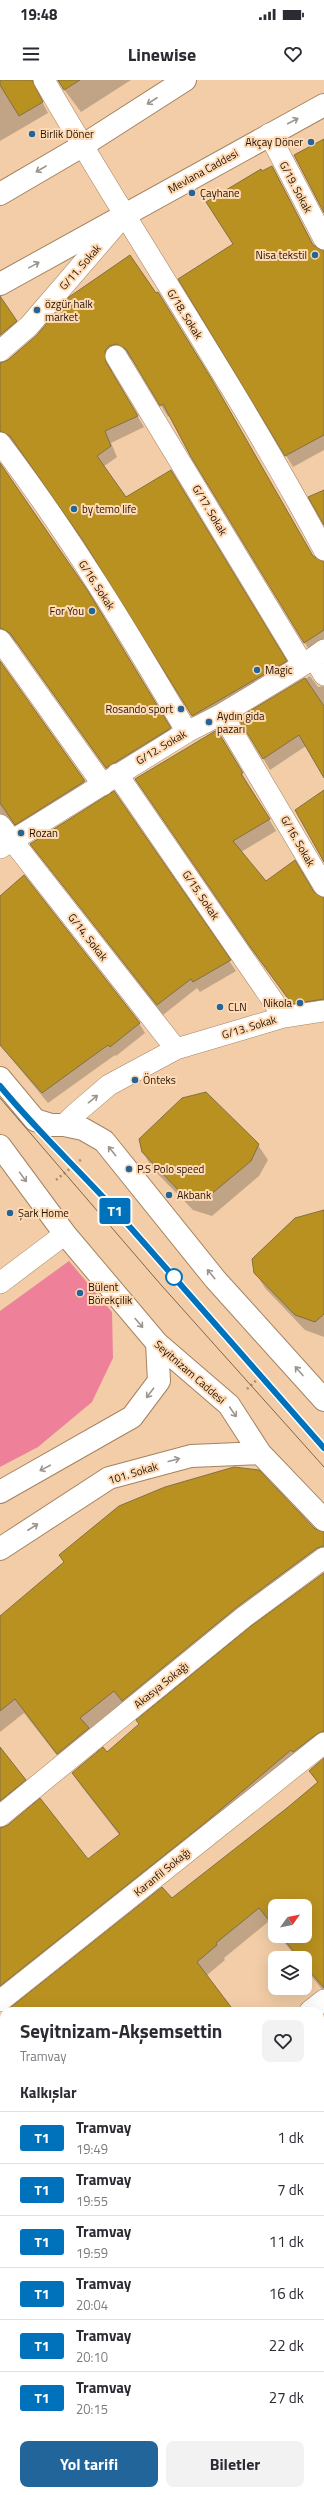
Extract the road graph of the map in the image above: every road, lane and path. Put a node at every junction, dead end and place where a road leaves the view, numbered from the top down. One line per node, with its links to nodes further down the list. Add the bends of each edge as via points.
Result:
1 (44, 80): 5 (street, G/18. Sokak)
2 (185, 80): 5 (street, one-way to 5)
3 (324, 105): 4 (street, Mevlana Caddesi, one-way to 3)
4 (269, 134): 7 (street, Mevlana Caddesi); 8 (street, G/19. Sokak)
5 (82, 146): 6 (street, one-way to 6); 7 (street, G/18. Sokak)
6 (0, 194)
7 (124, 215): 9 (street, Mevlana Caddesi, one-way to 7); 10 (street, G/11. Sokak, via 29,326); 13 (street, G/18. Sokak, via 283,474)
8 (324, 239)
9 (0, 284)
10 (0, 351)
11 (116, 356): 15 (street, G/17. Sokak)
12 (0, 443): 17 (street, G/16. Sokak, via 45,504 142,654)
13 (324, 550)
14 (0, 640): 18 (street, G/15. Sokak)
15 (316, 662): 16 (street, G/12. Sokak)
16 (222, 714): 17 (street, G/12. Sokak); 20 (street, G/16. Sokak)
17 (187, 732): 18 (street, G/12. Sokak)
18 (110, 779): 19 (street, G/12. Sokak); 22 (street, G/15. Sokak)
19 (4, 838): 23 (street, G/14. Sokak)
20 (324, 886)
21 (324, 1011): 22 (street, G/13. Sokak)
22 (284, 1017): 23 (street, G/13. Sokak)
23 (176, 1049): 25 (street, G/13. Sokak, one-way to 23, via 109,1085)
24 (0, 1078): 25 (street, via 35,1120 51,1126)
25 (64, 1125): 26 (street, via 83,1130)
26 (104, 1141): 28 (path); 34 (street, one-way to 26, via 215,1279)
27 (0, 1146): 28 (street, Seyitnizam Caddesi, one-way to 28)
28 (37, 1197): 29 (street, Seyitnizam Caddesi)
29 (65, 1234): 30 (street); 31 (street, Seyitnizam Caddesi, one-way to 31)
30 (0, 1283)
31 (157, 1344): 35 (street, Seyitnizam Caddesi, one-way to 35, via 228,1405); 36 (street, one-way to 36, via 159,1381 132,1418)
32 (268, 1369): 33 (path)
33 (255, 1381)
34 (324, 1400)
35 (260, 1453): 37 (street, Seyitnizam Caddesi); 38 (street, 101. Sokak, one-way to 35, via 108,1478 192,1456)
36 (0, 1492)
37 (324, 1520)
38 (0, 1549)
39 (324, 1558): 41 (street, Akasya Sokağı, via 244,1617)
40 (324, 1743): 43 (street, Karanfil Sokağı)
41 (0, 1816)
42 (324, 2000): 44 (street)
43 (0, 2001)
44 (315, 2007)

